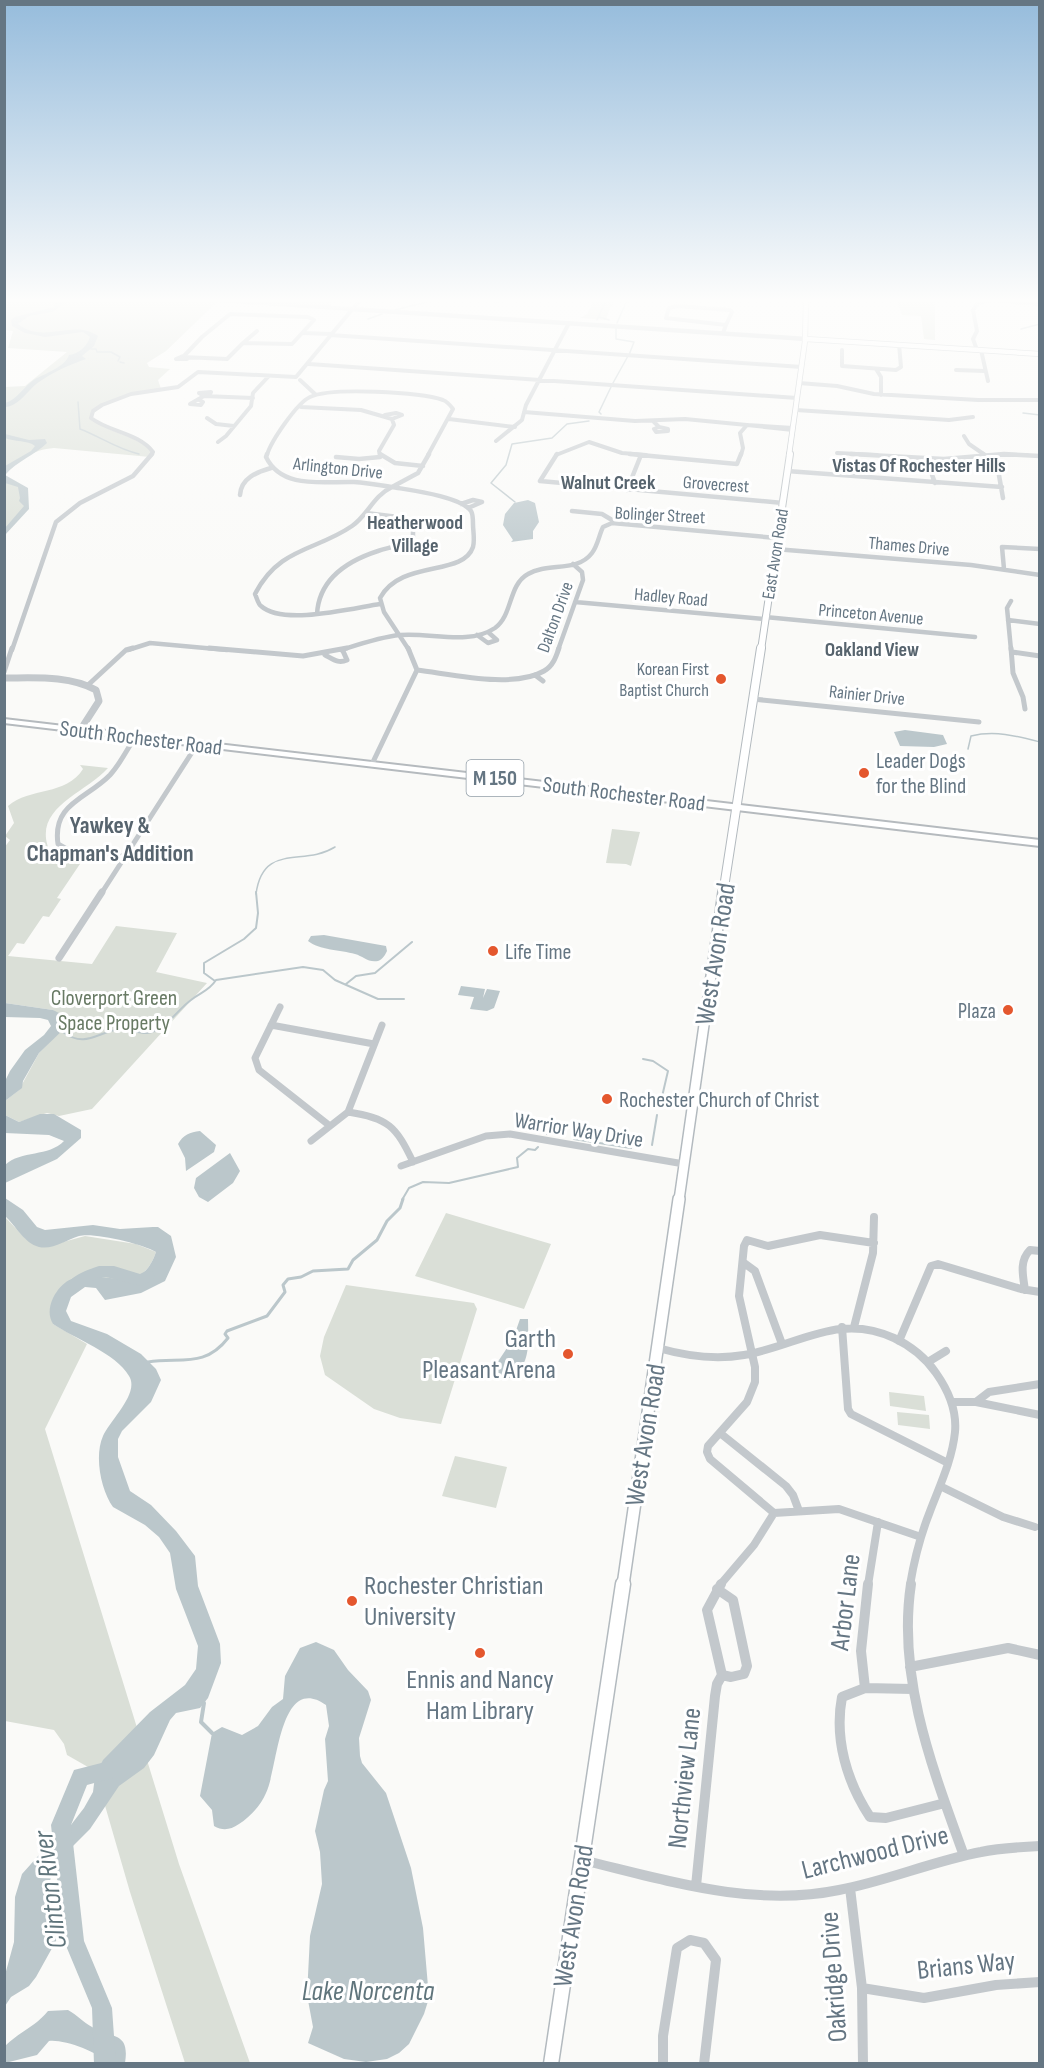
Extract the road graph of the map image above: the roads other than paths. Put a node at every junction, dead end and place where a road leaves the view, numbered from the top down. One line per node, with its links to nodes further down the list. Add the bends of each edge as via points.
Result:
1 (125, 397): 74 (street, via 100,406 91,418 146,444 153,452 131,477 75,506 56,522)
2 (205, 397): 12 (street)
3 (218, 397): 9 (street)
4 (312, 397): 13 (street, Arlington Drive)
5 (407, 397): 20 (street, via 437,399 452,406)
6 (531, 397): 15 (street)
7 (776, 397): 10 (street)
8 (910, 397): 11 (street)
9 (253, 398): 23 (street)
10 (797, 398): 14 (main road, East Avon Road)
11 (1040, 399)
12 (199, 400)
13 (301, 407): 16 (street); 38 (street, Arlington Drive, via 266,455)
14 (796, 410): 17 (street, via 949,420); 26 (main road, East Avon Road)
15 (524, 412): 21 (street); 24 (street)
16 (385, 415): 19 (street); 19 (street, via 402,415)
17 (972, 417)
18 (207, 418): 23 (street, via 216,424)
19 (392, 419): 35 (street, via 394,425 379,451)
20 (449, 419): 24 (street); 37 (street)
21 (654, 422): 22 (street, via 685,419); 25 (street)
22 (747, 425): 26 (street); 31 (street, via 740,434 743,448 737,464)
23 (234, 426): 29 (street)
24 (515, 427): 28 (street)
25 (659, 427)
26 (793, 429): 39 (main road, East Avon Road)
27 (964, 436): 32 (street)
28 (496, 441)
29 (218, 442)
30 (837, 453): 36 (street)
31 (641, 455): 43 (street); 43 (street, Grovecrest, via 589,442 558,453 540,481)
32 (986, 456): 33 (street); 36 (street); 42 (street, via 1000,469)
33 (1040, 456)
34 (336, 457): 35 (street)
35 (380, 457): 37 (street)
36 (926, 458): 40 (street)
37 (423, 466): 41 (street, via 413,477)
38 (271, 468): 41 (street, Arlington Drive, via 283,476 305,481); 44 (street, via 250,477)
39 (787, 471): 40 (street); 46 (main road, East Avon Road)
40 (935, 483): 42 (street)
41 (391, 487): 47 (street, Arlington Drive); 50 (street, via 377,496)
42 (1002, 487): 45 (street)
43 (627, 490): 46 (street, Grovecrest)
44 (240, 495)
45 (1003, 498)
46 (783, 503): 52 (main road, East Avon Road)
47 (461, 504): 48 (street, Arlington Drive); 48 (street, Arlington Drive, via 482,502)
48 (468, 508): 60 (street, Arlington Drive, via 473,516 473,545 467,556 396,580 383,592)
49 (572, 512): 51 (street, via 603,513)
50 (366, 513): 61 (street, via 403,519 413,527 413,537 357,560 333,575 321,590); 61 (street, via 350,527 305,545 283,559 255,594 261,606 274,613)
51 (617, 523): 52 (street, Bolinger Street); 55 (street, Bolinger Street, via 603,527 592,554)
52 (777, 538): 53 (main road, East Avon Road)
53 (776, 549): 56 (street, Thames Drive); 62 (main road, East Avon Road)
54 (1040, 549): 56 (street, via 1002,547)
55 (573, 564): 59 (street, Dalton Drive, via 583,575); 65 (street, via 544,568 524,577 501,622)
56 (1004, 569): 57 (street, Thames Drive)
57 (1040, 575)
58 (1011, 601): 63 (street, via 1006,608)
59 (575, 602): 62 (street, Hadley Road); 75 (street, Dalton Drive, via 554,662)
60 (380, 604): 61 (street); 66 (street)
61 (317, 614)
62 (765, 618): 68 (street, Princeton Avenue); 79 (main road, East Avon Road)
63 (1008, 620): 64 (street); 70 (street)
64 (1040, 624)
65 (488, 632): 67 (street); 67 (street, via 497,640 488,643)
66 (400, 635): 67 (street); 69 (street); 73 (street, via 414,655)
67 (477, 635)
68 (975, 637)
69 (343, 651): 71 (street); 71 (street, via 347,656 344,662 334,662)
70 (1012, 652): 72 (street); 80 (street, via 1013,672)
71 (326, 655): 78 (street, via 291,656 150,643 126,650)
72 (1040, 656)
73 (417, 670): 75 (street, Dalton Drive, via 508,679); 86 (street)
74 (4, 672)
75 (535, 675): 77 (street, Dalton Drive)
76 (4, 678): 78 (street)
77 (543, 681)
78 (88, 685): 83 (street, via 98,692 99,701)
79 (753, 699): 82 (street, Rainier Drive); 87 (main road, East Avon Road)
80 (1024, 709)
81 (4, 722): 83 (main road, South Rochester Road / M 150)
82 (979, 722)
83 (81, 729): 84 (main road, South Rochester Road / M 150)
84 (136, 736): 85 (main road, South Rochester Road / M 150); 89 (street, via 111,774 63,812 56,829 58,844 72,852)
85 (198, 743): 86 (main road, South Rochester Road / M 150); 89 (street)
86 (372, 764): 87 (main road, South Rochester Road / M 150)
87 (736, 807): 88 (main road, South Rochester Road / M 150); 99 (main road, West Avon Road)
88 (1040, 843)
89 (124, 856): 90 (street)
90 (59, 958)
91 (280, 1007): 92 (street)
92 (271, 1025): 94 (street); 96 (street, via 255,1058 259,1070)
93 (382, 1025): 94 (street)
94 (374, 1044): 95 (street)
95 (348, 1112): 96 (street); 98 (street, via 383,1118 394,1126)
96 (330, 1126): 97 (street)
97 (312, 1141)
98 (413, 1162): 99 (street, Warrior Way Drive, via 486,1137 510,1134); 100 (street, Warrior Way Drive)
99 (684, 1164): 111 (main road, West Avon Road)
100 (401, 1166)
101 (874, 1217): 102 (street)
102 (874, 1243): 104 (street, via 820,1235 768,1246 747,1240 741,1254); 108 (street)
103 (1040, 1251): 105 (street, via 1030,1250 1024,1256)
104 (744, 1263): 110 (street, via 755,1271); 113 (street, via 740,1273 740,1304)
105 (1025, 1290): 106 (street); 109 (street, via 945,1265 931,1266)
106 (1040, 1292)
107 (842, 1327): 108 (street); 110 (street, via 821,1329); 120 (street, via 851,1414)
108 (854, 1327): 109 (street)
109 (899, 1341): 114 (street)
110 (782, 1344): 113 (street)
111 (658, 1348): 113 (street, via 714,1356); 136 (main road, West Avon Road)
112 (946, 1351): 114 (street)
113 (751, 1354): 119 (street, via 756,1372 751,1397)
114 (928, 1362): 116 (street)
115 (1040, 1384): 117 (street, via 989,1392)
116 (954, 1401): 117 (street); 120 (street, via 957,1435)
117 (976, 1402): 118 (street)
118 (1040, 1416)
119 (720, 1433): 122 (street, via 786,1486); 123 (street, via 708,1446 710,1459)
120 (948, 1463): 121 (street)
121 (940, 1486): 125 (street, via 1003,1517); 126 (street)
122 (799, 1511): 123 (street); 124 (street, via 839,1509)
123 (774, 1513): 127 (street, Northview Lane, via 754,1545)
124 (878, 1522): 126 (street); 131 (street, Arbor Lane, via 861,1647 861,1675)
125 (1035, 1527)
126 (921, 1537): 129 (street, via 908,1613)
127 (717, 1589): 130 (street, Northview Lane, via 707,1610); 130 (street, via 733,1600 747,1666 744,1674)
128 (1040, 1655): 129 (street, via 1008,1648)
129 (910, 1667): 132 (street)
130 (722, 1675): 137 (street, Northview Lane, via 717,1684)
131 (866, 1688): 132 (street); 133 (street, via 842,1697 839,1708 845,1756 861,1805 870,1817 886,1818)
132 (912, 1689): 133 (street)
133 (945, 1803): 135 (street)
134 (1040, 1846): 135 (street, Larchwood Drive)
135 (963, 1853): 138 (street, Larchwood Drive)
136 (582, 1860): 137 (street, Larchwood Drive); 141 (main road, West Avon Road)
137 (696, 1886): 138 (street, Larchwood Drive, via 780,1897)
138 (850, 1888): 140 (street, Oakridge Drive)
139 (1040, 1982): 140 (street, Brians Way, via 996,1985 924,1998)
140 (862, 1988): 144 (street, Oakridge Drive)
141 (551, 2064)
142 (663, 2064): 143 (street, via 663,2036 677,1948 690,1940 704,1943 716,1960)
143 (704, 2064)
144 (863, 2064)

